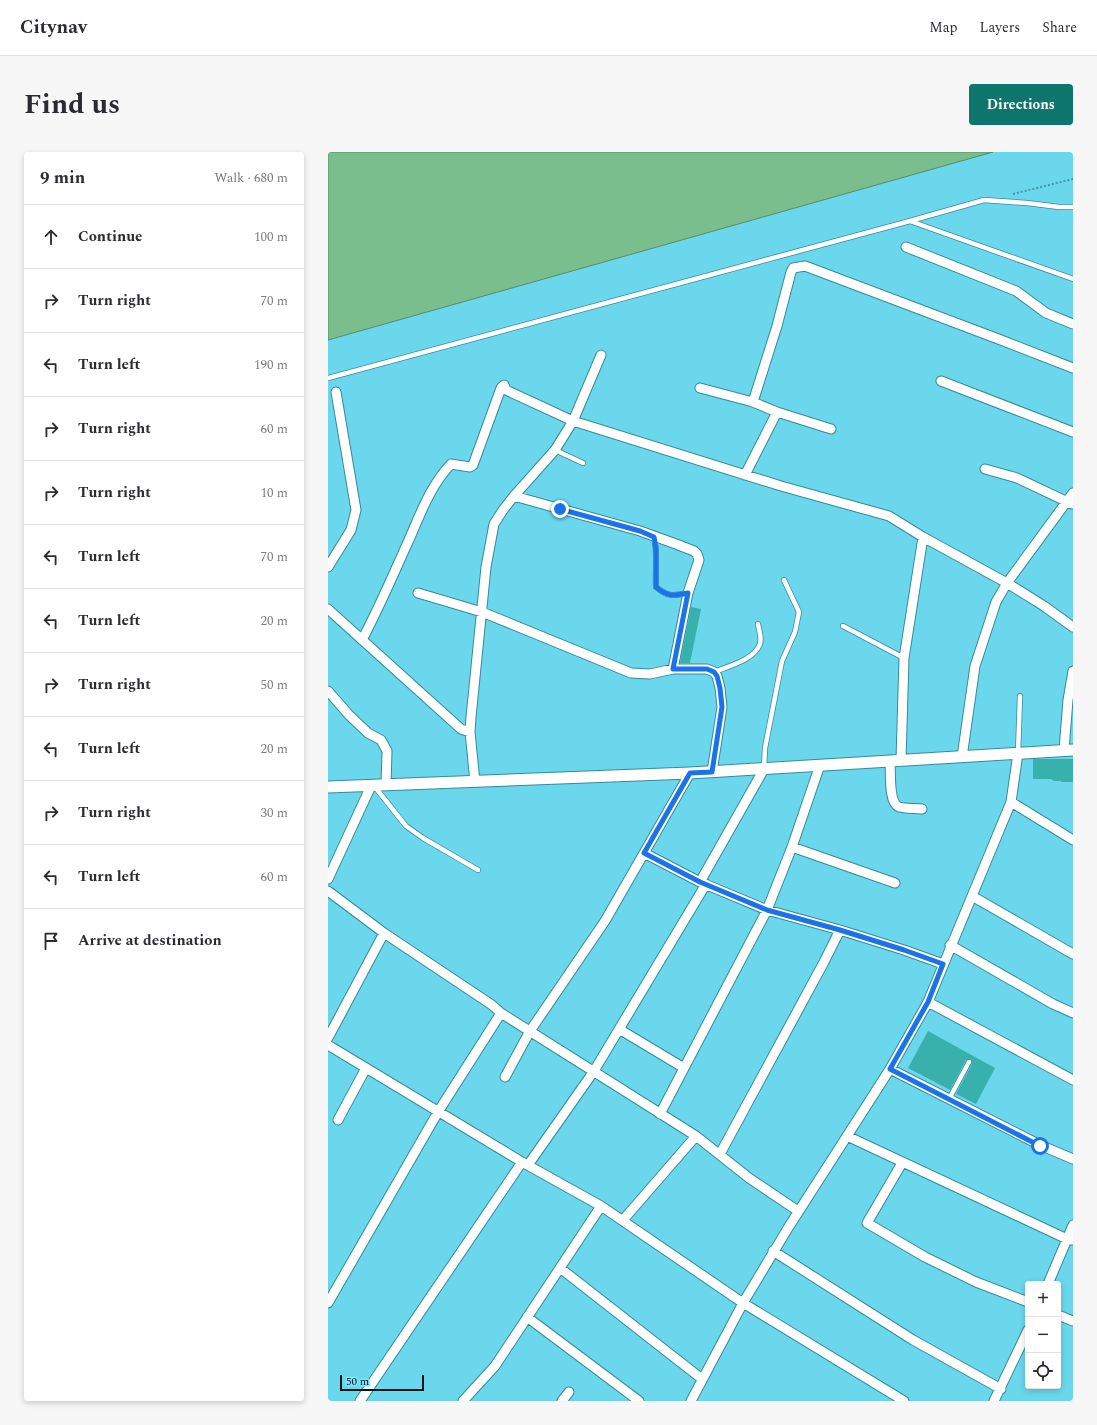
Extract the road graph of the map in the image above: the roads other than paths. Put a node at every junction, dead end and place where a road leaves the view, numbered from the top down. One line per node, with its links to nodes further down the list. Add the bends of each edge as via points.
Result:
1 (1073, 207): 2 (lane, via 984,200)
2 (910, 221): 4 (lane); 8 (lane)
3 (906, 248): 5 (street, via 1016,291 1046,313)
4 (1073, 279)
5 (1073, 324)
6 (601, 355): 14 (street)
7 (1073, 368): 12 (street, via 805,266 799,266 791,272)
8 (328, 378)
9 (941, 381): 16 (street)
10 (700, 388): 12 (street)
11 (336, 392): 26 (street, via 356,510 351,530)
12 (753, 402): 13 (street)
13 (777, 412): 15 (street); 20 (street)
14 (573, 421): 17 (street); 20 (street); 36 (street, via 506,390 504,385 501,388 474,466 451,464 426,500)
15 (831, 429)
16 (1073, 432)
17 (555, 450): 18 (lane); 22 (street)
18 (583, 463)
19 (985, 469): 23 (street, via 1017,478)
20 (745, 475): 25 (street, via 889,516)
21 (1073, 493): 23 (street)
22 (514, 496): 24 (street); 32 (street, via 494,524)
23 (1070, 504): 28 (street)
24 (654, 537): 30 (lane, via 657,555 656,587 665,595); 30 (street, via 697,554 698,560)
25 (923, 537): 28 (street); 37 (street)
26 (328, 567)
27 (784, 580): 50 (lane, via 799,612 795,632 782,661 765,748)
28 (1007, 583): 33 (street); 47 (street, via 996,602 975,666)
29 (418, 592): 32 (street)
30 (688, 593): 38 (street)
31 (328, 609): 36 (street)
32 (482, 612): 38 (street, via 631,673 650,674); 44 (street)
33 (1072, 623)
34 (758, 624): 40 (lane, via 760,643 755,651 745,659)
35 (843, 626): 37 (lane)
36 (362, 640): 44 (street, via 461,729)
37 (904, 658): 48 (street)
38 (673, 669): 40 (street, via 707,669)
39 (1073, 671): 43 (street)
40 (714, 672): 51 (street, via 720,688 722,707)
41 (328, 691): 54 (street, via 349,715 381,740 387,751)
42 (1020, 696): 46 (lane)
43 (1070, 700): 45 (street)
44 (470, 732): 53 (street)
45 (1068, 750): 46 (street)
46 (1018, 753): 47 (street); 57 (street)
47 (962, 756): 48 (street)
48 (896, 761): 49 (street); 58 (street, via 891,794 894,802 898,806)
49 (820, 765): 50 (street); 60 (street)
50 (764, 769): 51 (street); 64 (street)
51 (712, 772): 52 (street)
52 (690, 773): 53 (street); 61 (street)
53 (475, 782): 54 (street)
54 (386, 785): 55 (street)
55 (373, 786): 56 (street); 62 (lane, via 406,826); 63 (street)
56 (328, 787)
57 (1011, 802): 59 (street); 67 (street)
58 (922, 809)
59 (1073, 840)
60 (792, 847): 65 (street); 68 (street)
61 (644, 853): 64 (street); 78 (street, via 605,921)
62 (478, 870)
63 (328, 879)
64 (703, 883): 68 (street); 77 (street)
65 (895, 883)
66 (328, 891): 70 (street)
67 (972, 896): 71 (street); 72 (street)
68 (767, 910): 69 (street); 83 (street)
69 (840, 930): 73 (street); 94 (street)
70 (384, 933): 75 (street); 79 (street)
71 (950, 946): 73 (street); 76 (street)
72 (1073, 954)
73 (943, 964): 74 (street)
74 (928, 1002): 84 (street); 87 (street)
75 (501, 1013): 78 (street); 89 (street)
76 (1073, 1013)
77 (619, 1029): 83 (street); 85 (street)
78 (530, 1031): 85 (street); 86 (street)
79 (328, 1038)
80 (328, 1045): 82 (street)
81 (969, 1062): 88 (lane)
82 (366, 1068): 89 (street); 91 (street)
83 (684, 1068): 90 (street)
84 (890, 1069): 88 (street); 93 (street)
85 (594, 1071): 90 (street); 97 (street)
86 (505, 1077)
87 (1073, 1080)
88 (949, 1099): 95 (street, via 1040,1146)
89 (438, 1112): 97 (street); 108 (street)
90 (660, 1114): 92 (street)
91 (338, 1120)
92 (696, 1136): 94 (street); 100 (street)
93 (847, 1136): 96 (street); 99 (street)
94 (720, 1154): 99 (street, via 749,1178)
95 (1073, 1158)
96 (902, 1163): 102 (street); 106 (street, via 867,1222 931,1260 976,1282)
97 (525, 1164): 98 (street); 116 (street)
98 (601, 1206): 100 (street); 104 (street)
99 (798, 1211): 103 (street)
100 (622, 1220): 107 (street)
101 (1073, 1225): 102 (street)
102 (1070, 1239): 105 (street)
103 (774, 1251): 107 (street); 114 (street, via 913,1340)
104 (560, 1268): 110 (street); 113 (street)
105 (1049, 1281)
106 (1025, 1301)
107 (743, 1302): 113 (street); 121 (street)
108 (328, 1303)
109 (1061, 1315): 111 (street)
110 (527, 1317): 117 (street, via 495,1366); 119 (street)
111 (1073, 1321)
112 (1025, 1337): 114 (street)
113 (702, 1379): 120 (street)
114 (1001, 1389): 122 (street)
115 (569, 1392): 118 (street)
116 (360, 1401)
117 (462, 1401)
118 (562, 1401)
119 (639, 1401)
120 (691, 1401)
121 (904, 1401)
122 (994, 1401)

